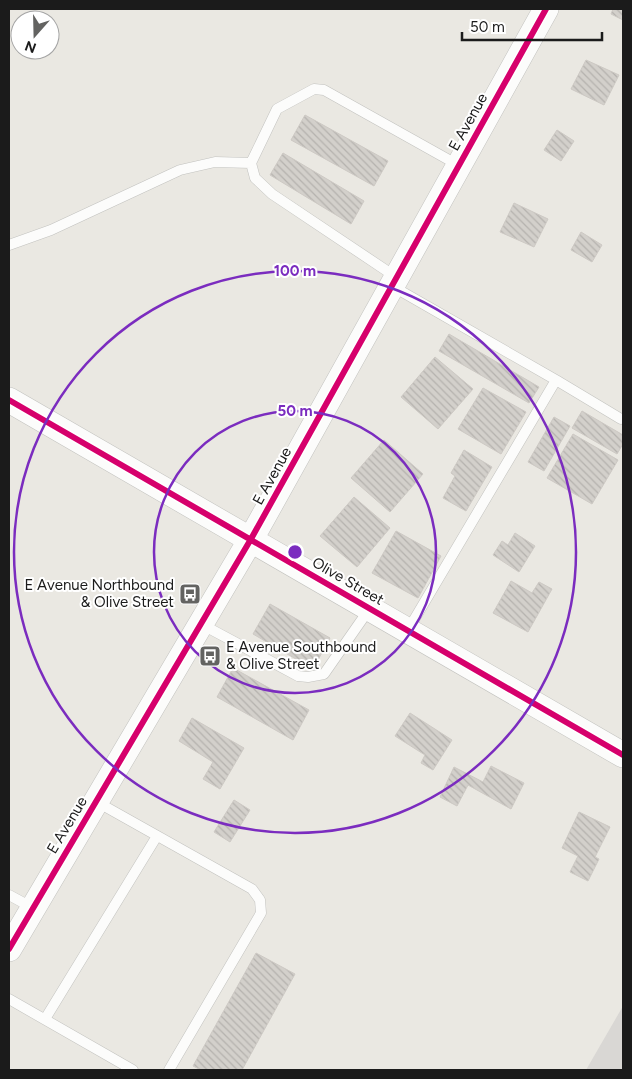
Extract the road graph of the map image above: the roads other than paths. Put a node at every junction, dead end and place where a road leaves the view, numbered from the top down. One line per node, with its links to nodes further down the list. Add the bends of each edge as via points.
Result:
1 (546, 9): 3 (street, E Avenue)
2 (251, 163): 3 (lane, via 277,110 314,89 336,95); 4 (lane, via 215,162 180,170 51,230); 5 (lane, via 255,178 272,194)
3 (458, 165): 5 (street, E Avenue)
4 (9, 245)
5 (394, 281): 6 (lane); 9 (street, E Avenue)
6 (556, 380): 8 (lane); 12 (lane)
7 (9, 400): 9 (street, Olive Street)
8 (621, 419)
9 (251, 539): 10 (street, Olive Street); 11 (street, E Avenue)
10 (370, 608): 11 (lane, via 324,674 308,678 298,676); 12 (street, Olive Street)
11 (201, 624): 14 (street, E Avenue)
12 (408, 630): 13 (street, Olive Street)
13 (623, 755)
14 (96, 802): 15 (lane); 17 (street, E Avenue)
15 (157, 836): 20 (lane); 22 (lane, via 252,889 260,900 261,913)
16 (9, 895): 17 (lane)
17 (33, 908): 18 (street, E Avenue)
18 (9, 949)
19 (9, 999): 20 (lane)
20 (45, 1019): 21 (lane)
21 (133, 1070)
22 (170, 1070)

